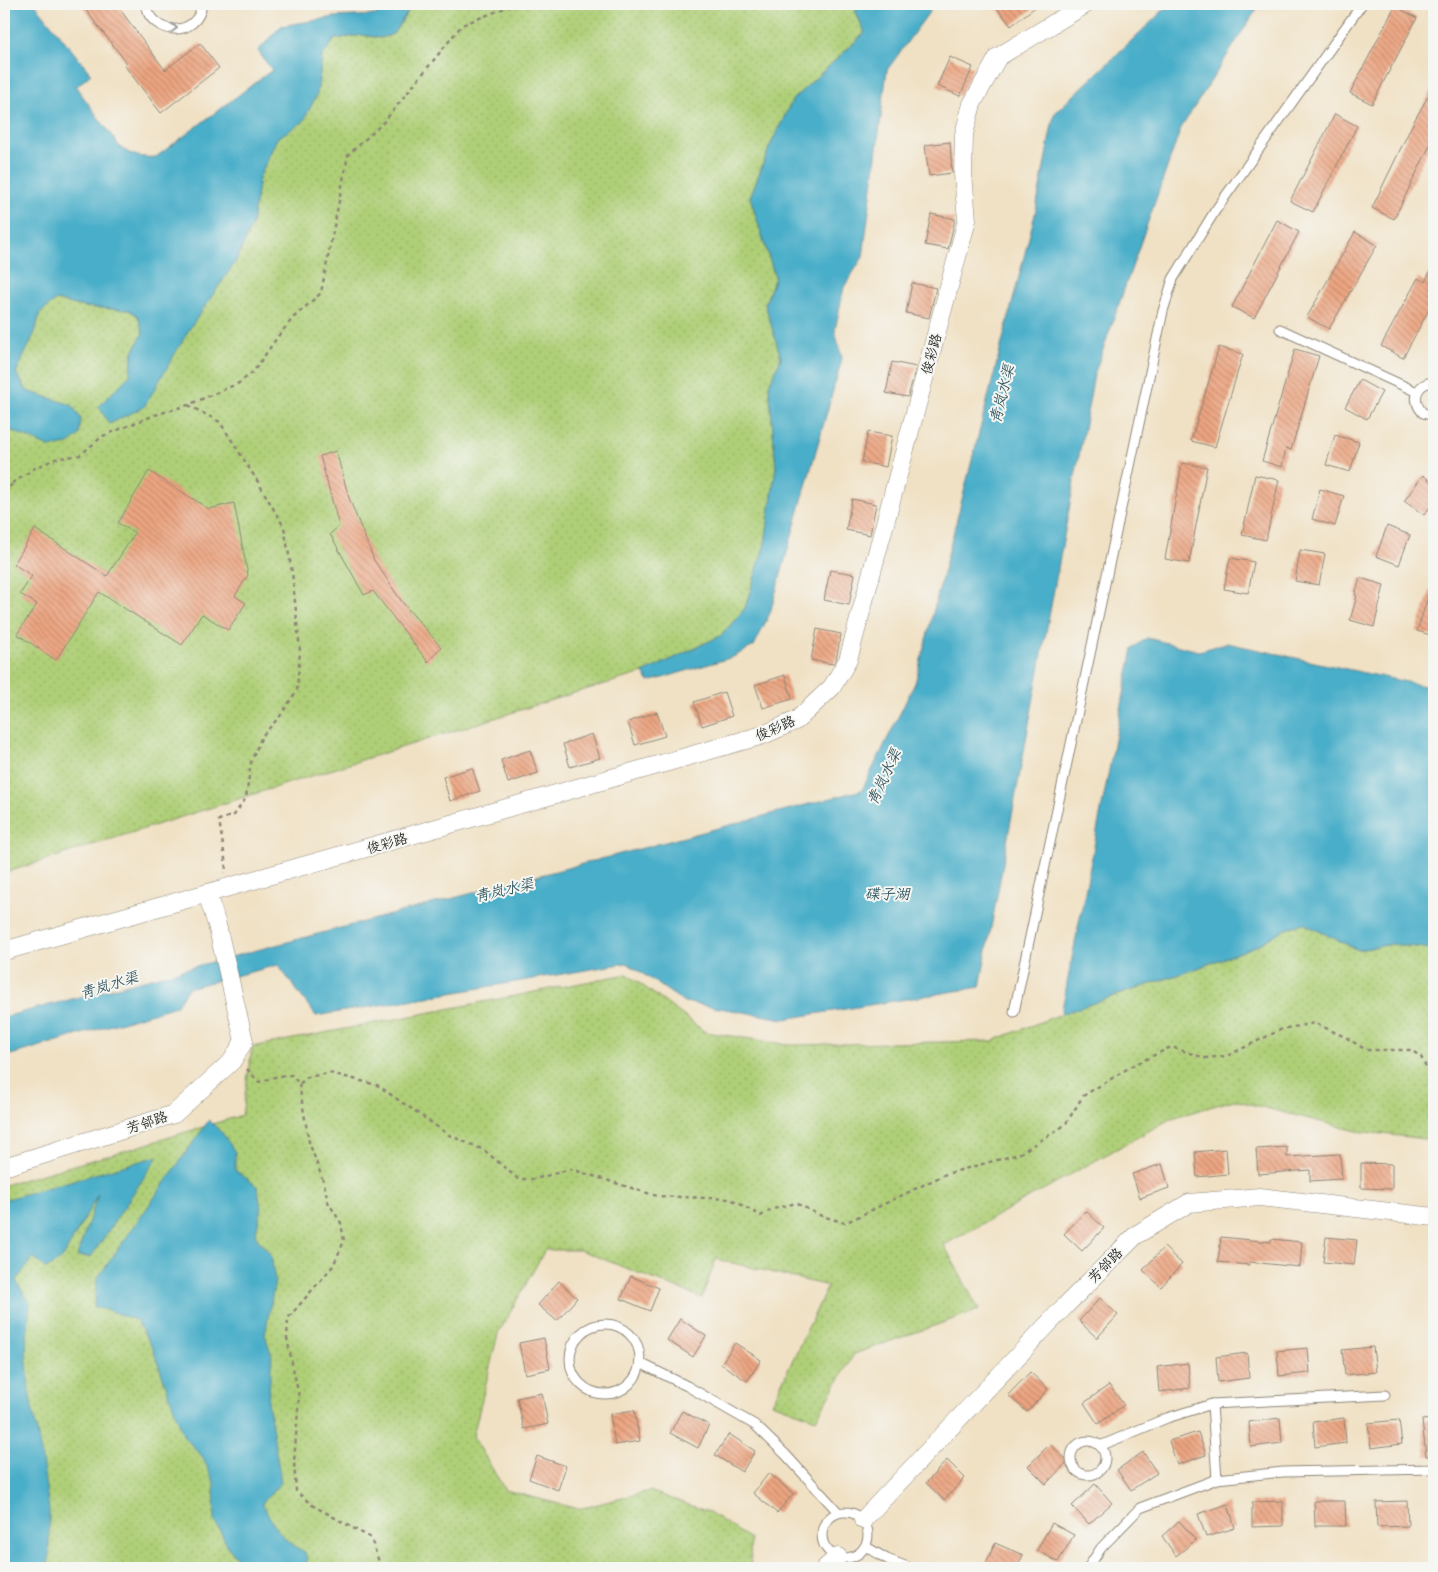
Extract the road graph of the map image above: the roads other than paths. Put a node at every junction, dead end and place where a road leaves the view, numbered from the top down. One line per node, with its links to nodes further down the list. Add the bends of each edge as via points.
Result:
1 (145, 4): 2 (lane, one-way to 2, via 152,20 172,29 183,28 192,22)
2 (202, 4)
3 (1086, 4): 9 (street, 俊彩路, via 998,57 972,104 964,134 967,220 848,660 832,687 797,720 762,736)
4 (1362, 4): 11 (lane, via 1215,211 1173,279 1159,330)
5 (1280, 330): 7 (lane)
6 (1434, 382): 7 (lane, via 1424,384)
7 (1417, 392): 8 (lane, via 1419,409)
8 (1434, 416)
9 (215, 891): 10 (street, 俊彩路); 12 (street, 芳邻路, via 217,925 244,1041 232,1061 174,1114)
10 (4, 951)
11 (1014, 1012)
12 (4, 1166)
13 (1434, 1218): 21 (street, 芳邻路, via 1260,1197 1189,1202 1136,1234)
14 (640, 1363): 14 (lane, via 640,1351 634,1340 625,1330 613,1325 591,1326 578,1336 572,1346 570,1363 577,1381 596,1394 609,1395 628,1387 636,1377); 20 (lane, via 688,1386 755,1425)
15 (1385, 1395): 16 (lane)
16 (1212, 1404): 17 (lane, via 1167,1418); 19 (lane)
17 (1100, 1446)
18 (1434, 1469): 19 (lane, via 1283,1472)
19 (1217, 1479): 25 (lane, via 1140,1508 1101,1548)
20 (838, 1512): 21 (lane, via 852,1513); 23 (lane, via 823,1527 823,1544 830,1553)
21 (863, 1520): 22 (lane, via 868,1528)
22 (865, 1546): 23 (lane, via 853,1557); 24 (lane)
23 (831, 1563)
24 (910, 1568)
25 (1088, 1568)

